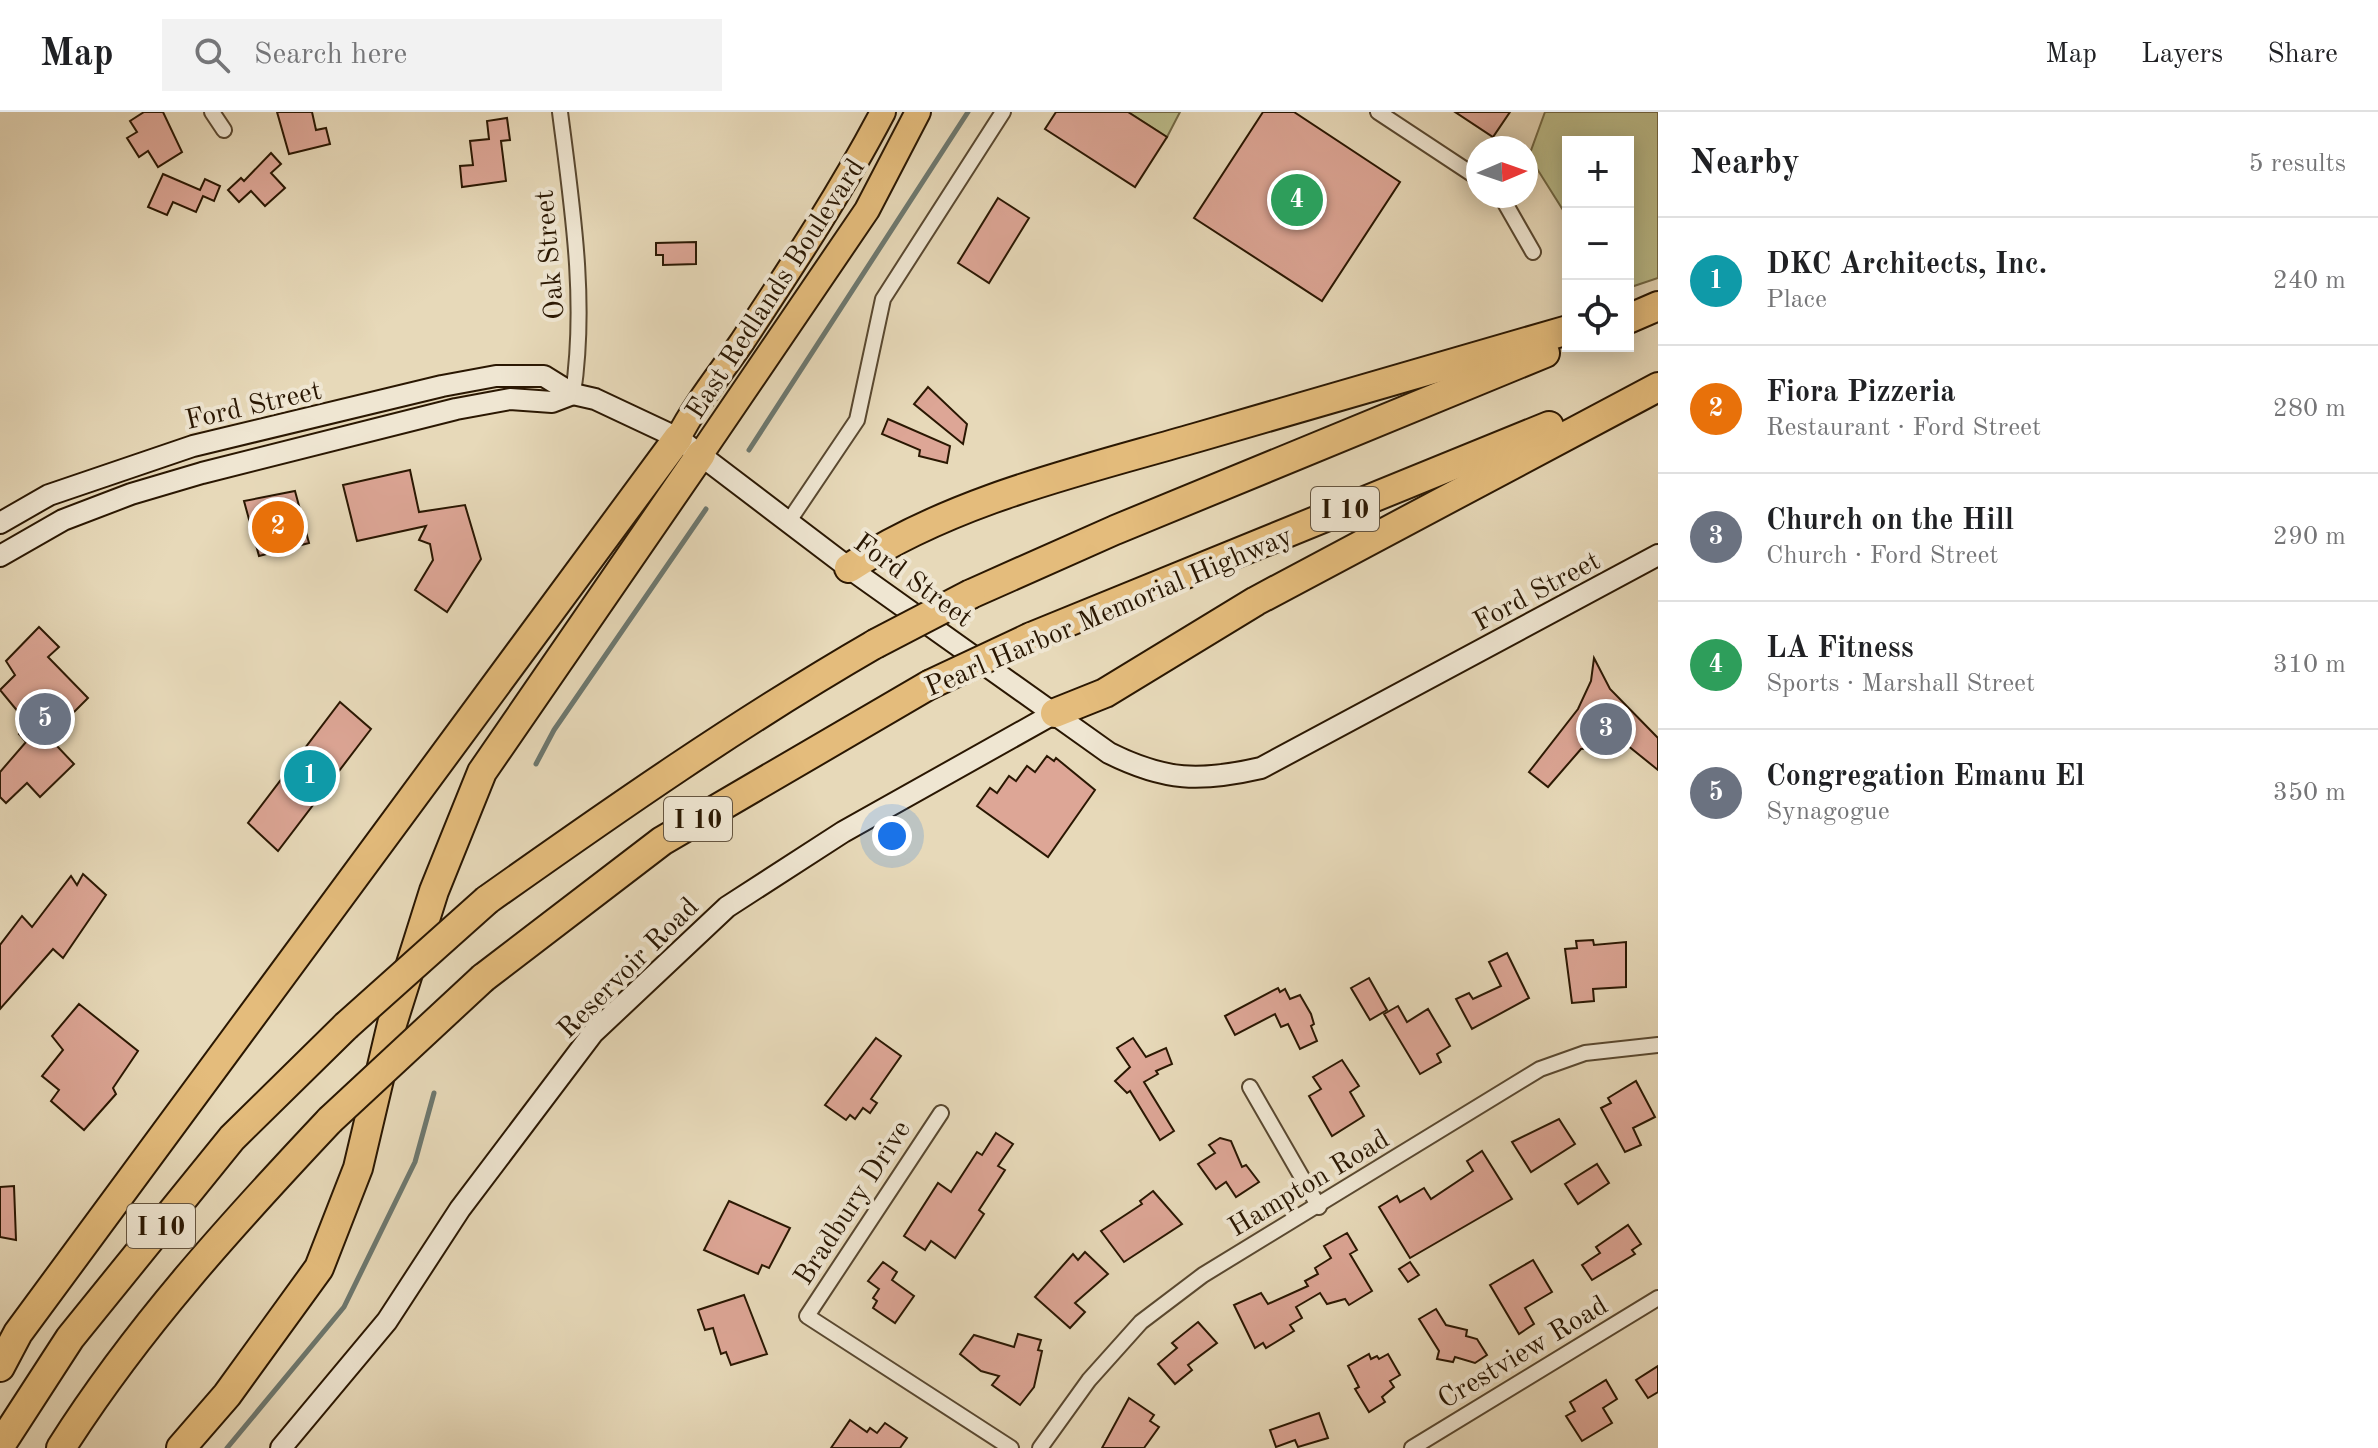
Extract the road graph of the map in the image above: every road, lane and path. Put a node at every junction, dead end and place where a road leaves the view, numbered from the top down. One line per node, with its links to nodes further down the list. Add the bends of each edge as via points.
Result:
1 (212, 112): 7 (street)
2 (560, 112): 16 (street, Oak Street, via 579,280)
3 (883, 112): 18 (main road, East Redlands Boulevard, via 844,186 694,407)
4 (918, 112): 18 (main road, East Redlands Boulevard, via 867,210)
5 (1003, 112): 20 (street, via 883,299 857,420)
6 (1378, 112): 8 (street)
7 (224, 130)
8 (1466, 170)
9 (1508, 208): 10 (street)
10 (1533, 252)
11 (1658, 305): 12 (highway)
12 (1634, 314)
13 (1562, 332): 24 (highway, via 1055,477 967,509)
14 (1562, 345): 32 (highway, I 10, bridge, via 971,594 788,695 641,791 487,900 346,1026 232,1138 70,1338)
15 (1658, 384): 25 (highway, via 1256,601 1105,693); 33 (highway, Pearl Harbor Memorial Highway / I 10, bridge, via 1031,637 929,685 662,841 483,978 330,1120 199,1261)
16 (573, 394): 17 (street, Ford Street, via 544,376 496,376); 18 (street, Ford Street, via 616,408); 19 (street, Ford Street, via 552,402 510,399 456,409)
17 (282, 427): 19 (street, via 270,444 211,457); 21 (street, Ford Street, via 118,469 49,495)
18 (690, 446): 20 (street, Ford Street); 31 (highway, via 18,1333); 34 (highway, via 482,772 429,906 392,1024 358,1168 319,1268 245,1372)
19 (202, 473): 23 (street, Ford Street, via 63,520)
20 (789, 521): 24 (street, Ford Street)
21 (0, 523)
22 (1658, 555): 25 (street, Ford Street, via 1261,768 1218,778 1180,778 1142,769 1109,753)
23 (0, 556)
24 (849, 568): 25 (street, Ford Street)
25 (1055, 713): 35 (street, Reservoir Road, via 843,832 727,907 593,1033 460,1209 387,1321)
26 (1658, 1045): 29 (street, Hampton Road, via 1585,1053 1540,1069)
27 (1250, 1087): 29 (street)
28 (941, 1113): 36 (street, Bradbury Drive, via 807,1316)
29 (1319, 1207): 37 (street, Hampton Road, via 1203,1275 1141,1322 1089,1380)
30 (1658, 1298): 38 (street, Crestview Road)
31 (0, 1367)
32 (0, 1446)
33 (61, 1448)
34 (181, 1448)
35 (281, 1448)
36 (1011, 1448)
37 (1040, 1448)
38 (1412, 1448)

